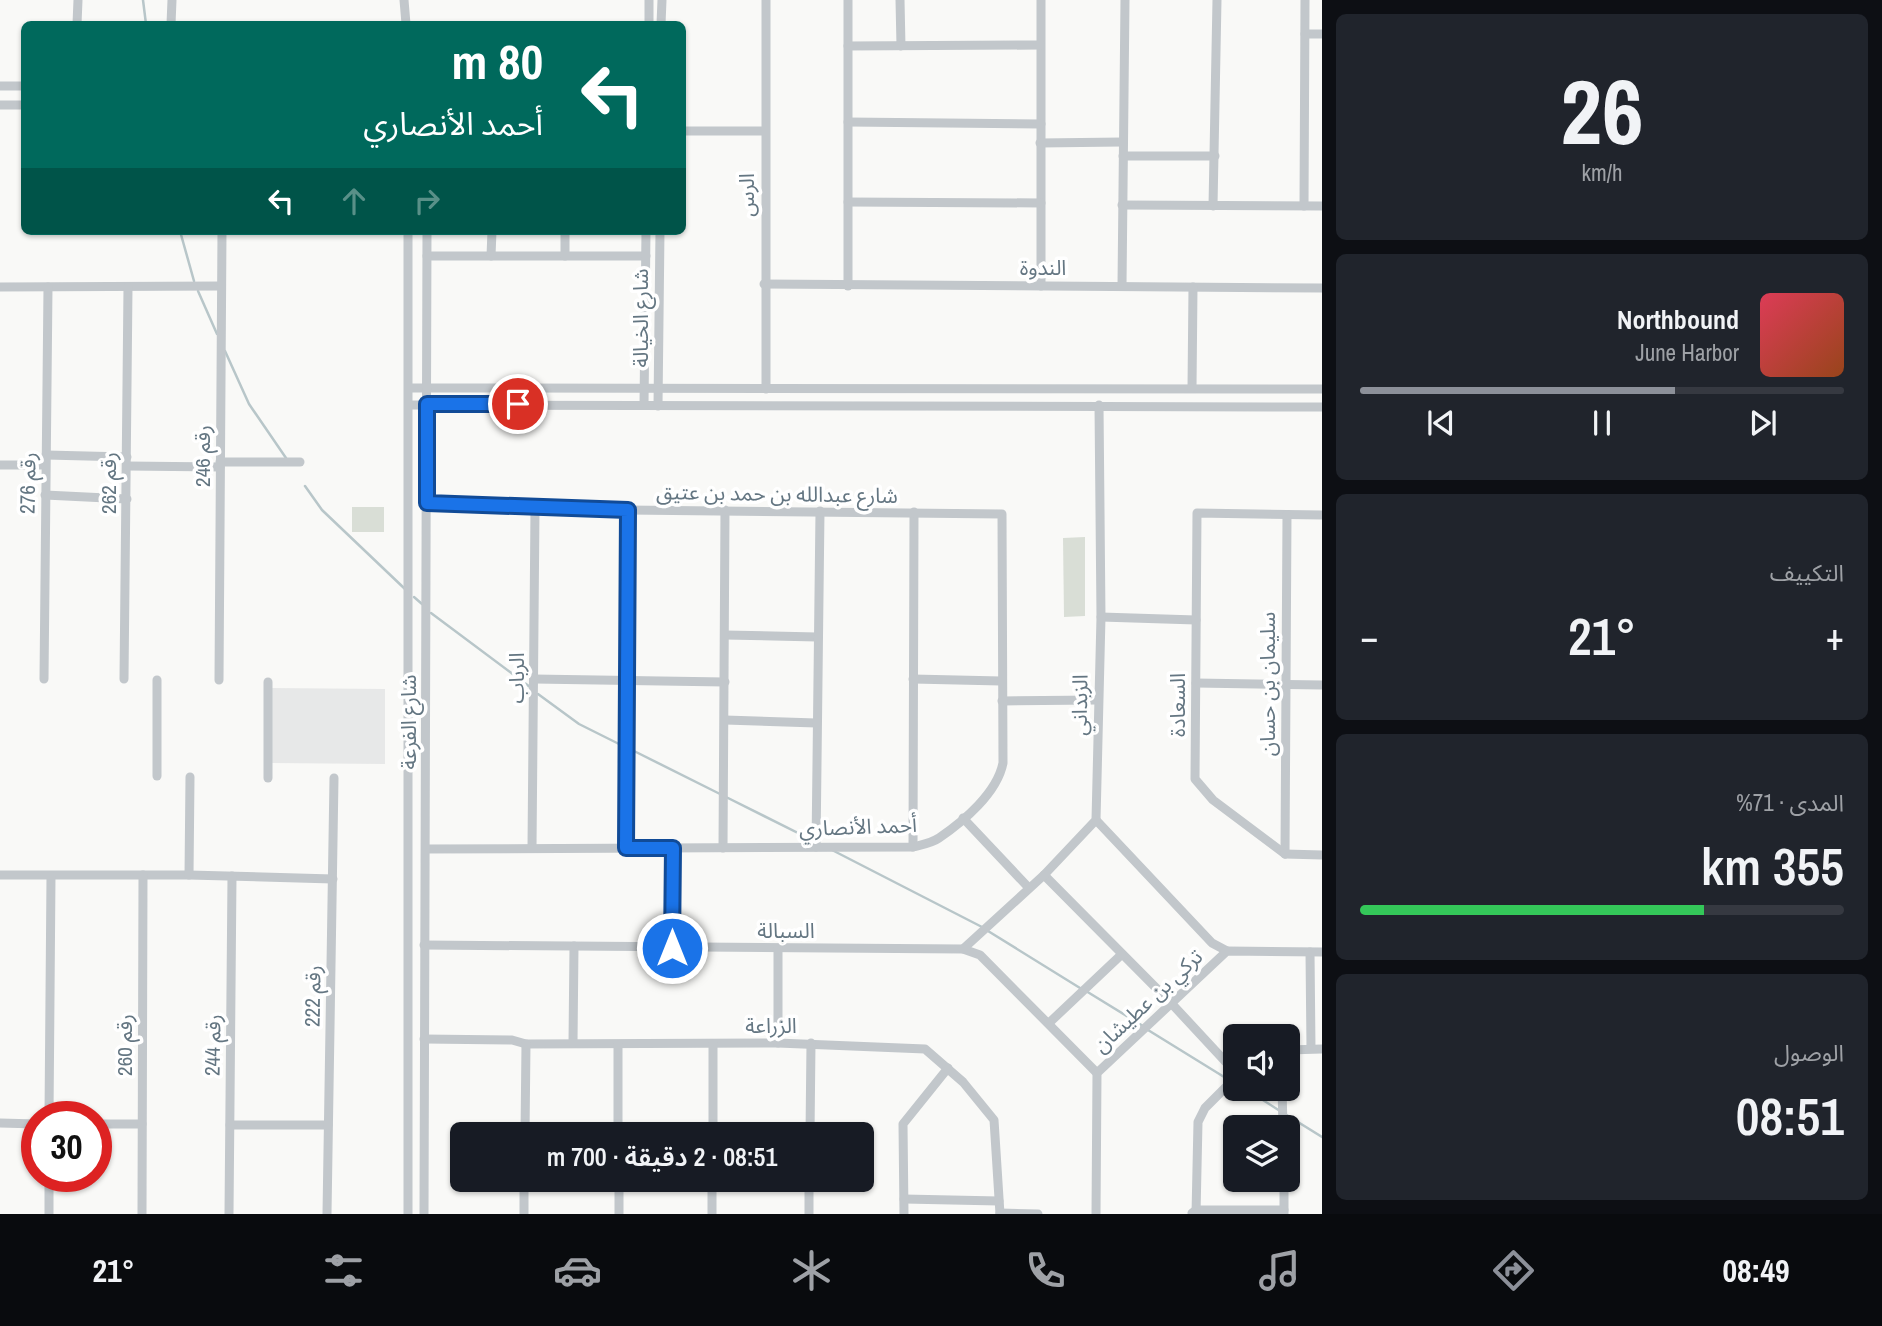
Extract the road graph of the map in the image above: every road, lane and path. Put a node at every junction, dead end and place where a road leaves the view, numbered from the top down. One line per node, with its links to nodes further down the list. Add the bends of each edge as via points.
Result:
1 (78, 0): 13 (street)
2 (172, 0): 14 (street)
3 (404, 0): 15 (street)
4 (649, 0): 16 (street)
5 (662, 0): 17 (street)
6 (766, 0): 30 (street, الرس)
7 (848, 0): 21 (street)
8 (900, 0): 22 (street)
9 (1041, 0): 20 (street)
10 (1125, 0): 31 (street)
11 (1217, 0): 34 (street)
12 (1305, 0): 18 (street)
13 (78, 21)
14 (171, 21)
15 (406, 21)
16 (649, 21)
17 (661, 21)
18 (1305, 34): 19 (street); 39 (street)
19 (1322, 34)
20 (1041, 45): 22 (street); 28 (street)
21 (848, 46): 22 (street); 27 (street)
22 (901, 46)
23 (0, 86): 24 (street)
24 (21, 86)
25 (0, 105): 26 (street)
26 (21, 105)
27 (848, 122): 28 (street); 35 (street)
28 (1041, 124): 32 (street)
29 (686, 131): 30 (street)
30 (765, 131): 52 (street, الرس)
31 (1122, 142): 32 (street); 33 (street)
32 (1040, 143): 36 (street)
33 (1123, 156): 34 (street); 37 (street)
34 (1215, 156): 38 (street)
35 (848, 202): 36 (street); 54 (street)
36 (1041, 203): 55 (street)
37 (1122, 205): 38 (street); 56 (street)
38 (1213, 206): 39 (street)
39 (1304, 206): 40 (street)
40 (1322, 206)
41 (222, 235): 53 (street, رقم 246)
42 (408, 235): 66 (street, شارع الفرعة)
43 (426, 235): 48 (street, شارع الفرعة)
44 (492, 235): 49 (street)
45 (565, 235): 50 (street)
46 (646, 235): 51 (street, شارع الخيالة)
47 (660, 235): 63 (street, شارع الخيالة)
48 (426, 256): 49 (street); 64 (street, شارع الفرعة)
49 (491, 256): 50 (street)
50 (565, 256): 51 (street)
51 (646, 256): 62 (street, شارع الخيالة)
52 (764, 284): 54 (street, الندوة); 71 (street, الرس)
53 (221, 286): 59 (street); 82 (street, رقم 246)
54 (848, 286): 55 (street, الندوة)
55 (1041, 286): 56 (street, الندوة)
56 (1122, 286): 60 (street, الندوة)
57 (0, 287): 58 (street)
58 (48, 287): 59 (street); 79 (street, رقم 276)
59 (128, 287): 80 (street, رقم 262)
60 (1193, 287): 61 (street, الندوة); 67 (street)
61 (1322, 288)
62 (644, 361): 63 (street, via 651,370); 69 (street, شارع الخيالة)
63 (659, 366): 70 (street, شارع الخيالة)
64 (426, 387): 65 (street); 66 (street); 72 (street, شارع الفرعة)
65 (454, 387): 69 (street); 73 (street, via 438,394 439,399)
66 (410, 388): 74 (street, شارع الفرعة)
67 (1192, 388): 68 (street); 71 (street)
68 (1322, 389)
69 (644, 390): 70 (street); 75 (street, شارع الخيالة)
70 (658, 390): 71 (street); 76 (street, شارع الخيالة)
71 (765, 390)
72 (427, 404): 73 (street); 74 (street); 86 (street, شارع الفرعة)
73 (456, 404): 75 (street)
74 (410, 405): 189 (street, شارع الفرعة)
75 (644, 405): 76 (street)
76 (658, 405): 77 (street)
77 (1099, 405): 78 (street); 95 (street, الزبداني)
78 (1322, 407)
79 (45, 460): 80 (street); 83 (street); 84 (street, رقم 276)
80 (127, 461): 82 (street); 85 (street, رقم 262)
81 (300, 462): 82 (street)
82 (220, 464): 104 (street, رقم 246)
83 (0, 465)
84 (45, 495): 85 (street); 99 (street, رقم 276)
85 (127, 499): 100 (street, رقم 262)
86 (427, 503): 87 (street, شارع عبدالله بن حمد بن عتيق); 128 (street, شارع الفرعة)
87 (535, 509): 88 (street, شارع عبدالله بن حمد بن عتيق); 101 (street, الرباب)
88 (628, 510): 89 (street, شارع عبدالله بن حمد بن عتيق); 105 (street)
89 (725, 510): 90 (street, شارع عبدالله بن حمد بن عتيق); 97 (street)
90 (820, 511): 91 (street, شارع عبدالله بن حمد بن عتيق); 98 (street)
91 (914, 512): 92 (street, شارع عبدالله بن حمد بن عتيق); 102 (street)
92 (1002, 514): 106 (street, أحمد الأنصاري)
93 (1287, 515): 94 (street); 96 (street, السعادة, via 1197,513); 110 (street, سليمان بن حسان)
94 (1322, 515)
95 (1101, 617): 96 (street); 112 (street, الزبداني)
96 (1196, 620): 109 (street, السعادة)
97 (725, 635): 98 (street); 108 (street)
98 (817, 638): 115 (street)
99 (44, 679)
100 (124, 679)
101 (534, 679): 105 (street); 124 (street, الرباب)
102 (913, 679): 106 (street); 123 (street)
103 (157, 680): 116 (street)
104 (219, 680)
105 (629, 680): 108 (street); 125 (street)
106 (1001, 681): 113 (street, أحمد الأنصاري)
107 (268, 682): 118 (street)
108 (725, 682): 114 (street)
109 (1196, 683): 110 (street); 129 (street, السعادة, via 1195,779 1213,800)
110 (1286, 685): 111 (street); 129 (street, سليمان بن حسان)
111 (1322, 685)
112 (1096, 700): 113 (street); 121 (street, الزبداني)
113 (1002, 701): 120 (street, أحمد الأنصاري, via 1000,778)
114 (725, 719): 115 (street); 127 (street)
115 (816, 723): 122 (street)
116 (157, 776)
117 (190, 777): 134 (street)
118 (268, 778)
119 (334, 778): 137 (street, رقم 222)
120 (963, 818): 123 (street, أحمد الأنصاري, via 937,840); 138 (street)
121 (1096, 820): 131 (street); 144 (street, via 1212,943)
122 (816, 847): 123 (street, أحمد الأنصاري); 127 (street, أحمد الأنصاري)
123 (913, 847)
124 (532, 848): 125 (street, أحمد الأنصاري); 128 (street, أحمد الأنصاري)
125 (626, 848): 126 (street, أحمد الأنصاري)
126 (673, 848): 127 (street, أحمد الأنصاري); 141 (street)
127 (723, 848)
128 (426, 849): 139 (street, شارع الفرعة)
129 (1285, 854): 130 (street)
130 (1322, 855)
131 (1044, 874): 138 (street); 147 (street)
132 (0, 875): 135 (street)
133 (143, 875): 134 (street); 135 (street); 172 (street, رقم 260)
134 (189, 875): 136 (street)
135 (51, 876): 164 (street)
136 (232, 876): 137 (street); 173 (street, رقم 244)
137 (333, 879): 174 (street, رقم 222)
138 (1029, 888): 143 (street)
139 (424, 945): 140 (street, السبالة); 150 (street, شارع الفرعة)
140 (574, 946): 141 (street, السبالة); 151 (street)
141 (672, 948): 142 (street, السبالة)
142 (778, 949): 143 (street, السبالة); 152 (street)
143 (963, 949): 149 (street, via 980,954)
144 (1227, 951): 146 (street, تركي بن عطيشان); 148 (street, تركي بن عطيشان)
145 (1322, 952): 146 (street, تركي بن عطيشان)
146 (1310, 953): 157 (street)
147 (1121, 955): 148 (street); 149 (street)
148 (1172, 1004): 160 (street); 162 (street, تركي بن عطيشان)
149 (1049, 1023): 162 (street)
150 (424, 1039): 153 (street, الزراعة); 190 (street, شارع الفرعة)
151 (573, 1043): 153 (street, الزراعة); 156 (street, الزراعة)
152 (778, 1043): 154 (street, الزراعة); 155 (street, الزراعة)
153 (526, 1044): 165 (street)
154 (713, 1044): 156 (street, الزراعة); 167 (street)
155 (811, 1044): 161 (street, الزراعة, via 926,1049); 168 (street)
156 (618, 1045): 166 (street)
157 (1311, 1048): 158 (street); 159 (street)
158 (1300, 1049)
159 (1322, 1049)
160 (1223, 1061)
161 (948, 1068): 181 (street, via 903,1124); 182 (street, الزراعة, via 994,1120)
162 (1097, 1073): 198 (street, تركي بن عطيشان)
163 (1223, 1089): 184 (street, via 1198,1122)
164 (49, 1101)
165 (525, 1122)
166 (618, 1122)
167 (713, 1122)
168 (810, 1122)
169 (0, 1123): 170 (street)
170 (21, 1124)
171 (112, 1124): 172 (street)
172 (142, 1124): 186 (street, رقم 260)
173 (230, 1125): 174 (street); 187 (street, رقم 244)
174 (328, 1125): 188 (street, رقم 222)
175 (49, 1192): 185 (street)
176 (524, 1192): 191 (street)
177 (618, 1192): 192 (street)
178 (712, 1192): 193 (street)
179 (809, 1192): 194 (street)
180 (1284, 1192): 183 (street)
181 (904, 1199): 182 (street); 195 (street)
182 (999, 1201): 196 (street, الزراعة)
183 (1284, 1212): 184 (street)
184 (1194, 1213)
185 (49, 1214)
186 (142, 1214)
187 (229, 1214)
188 (327, 1214)
189 (408, 1214)
190 (424, 1214)
191 (524, 1214)
192 (619, 1214)
193 (712, 1214)
194 (809, 1214)
195 (904, 1214)
196 (1000, 1214): 197 (street)
197 (1038, 1214)
198 (1096, 1214)

